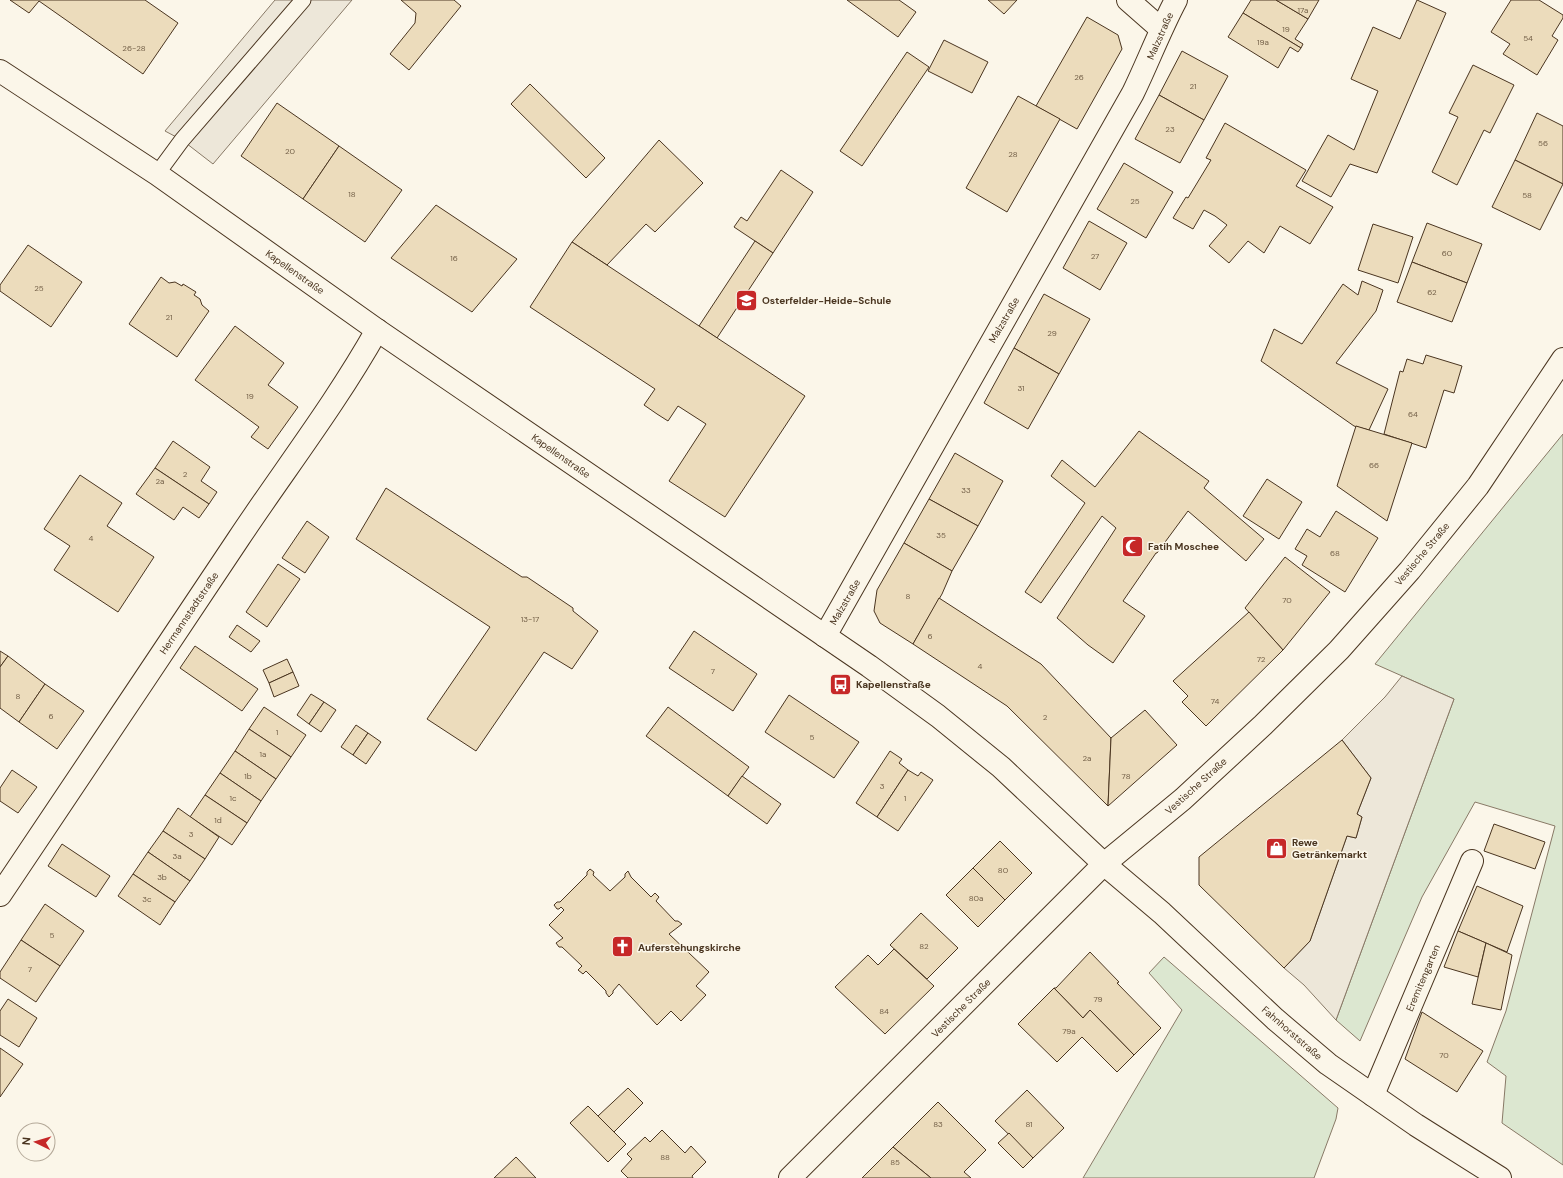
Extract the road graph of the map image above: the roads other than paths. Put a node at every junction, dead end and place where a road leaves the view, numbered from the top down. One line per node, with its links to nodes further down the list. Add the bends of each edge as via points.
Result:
1 (303, 0): 6 (lane, via 182,140)
2 (1128, 0): 4 (street)
3 (1176, 0): 4 (street, Malzstraße)
4 (1161, 28): 9 (street, Malzstraße, via 1133,93)
5 (0, 71): 6 (street, Kapellenstraße)
6 (157, 174): 7 (street, Kapellenstraße)
7 (377, 330): 9 (street, Kapellenstraße); 12 (street, Hermannstadtstraße, via 330,407 240,536)
8 (1563, 359): 11 (street, Vestische Straße, via 1478,486 1410,570 1339,650 1183,799)
9 (825, 636): 11 (street, Kapellenstraße, via 972,742 1001,766)
10 (1472, 861): 13 (street, Eremitengarten)
11 (1104, 864): 13 (street, Fahnhorststraße, via 1275,1019 1328,1064); 14 (street, Vestische Straße)
12 (0, 895)
13 (1373, 1095): 15 (street, Fahnhorststraße)
14 (790, 1178)
15 (1500, 1178)

